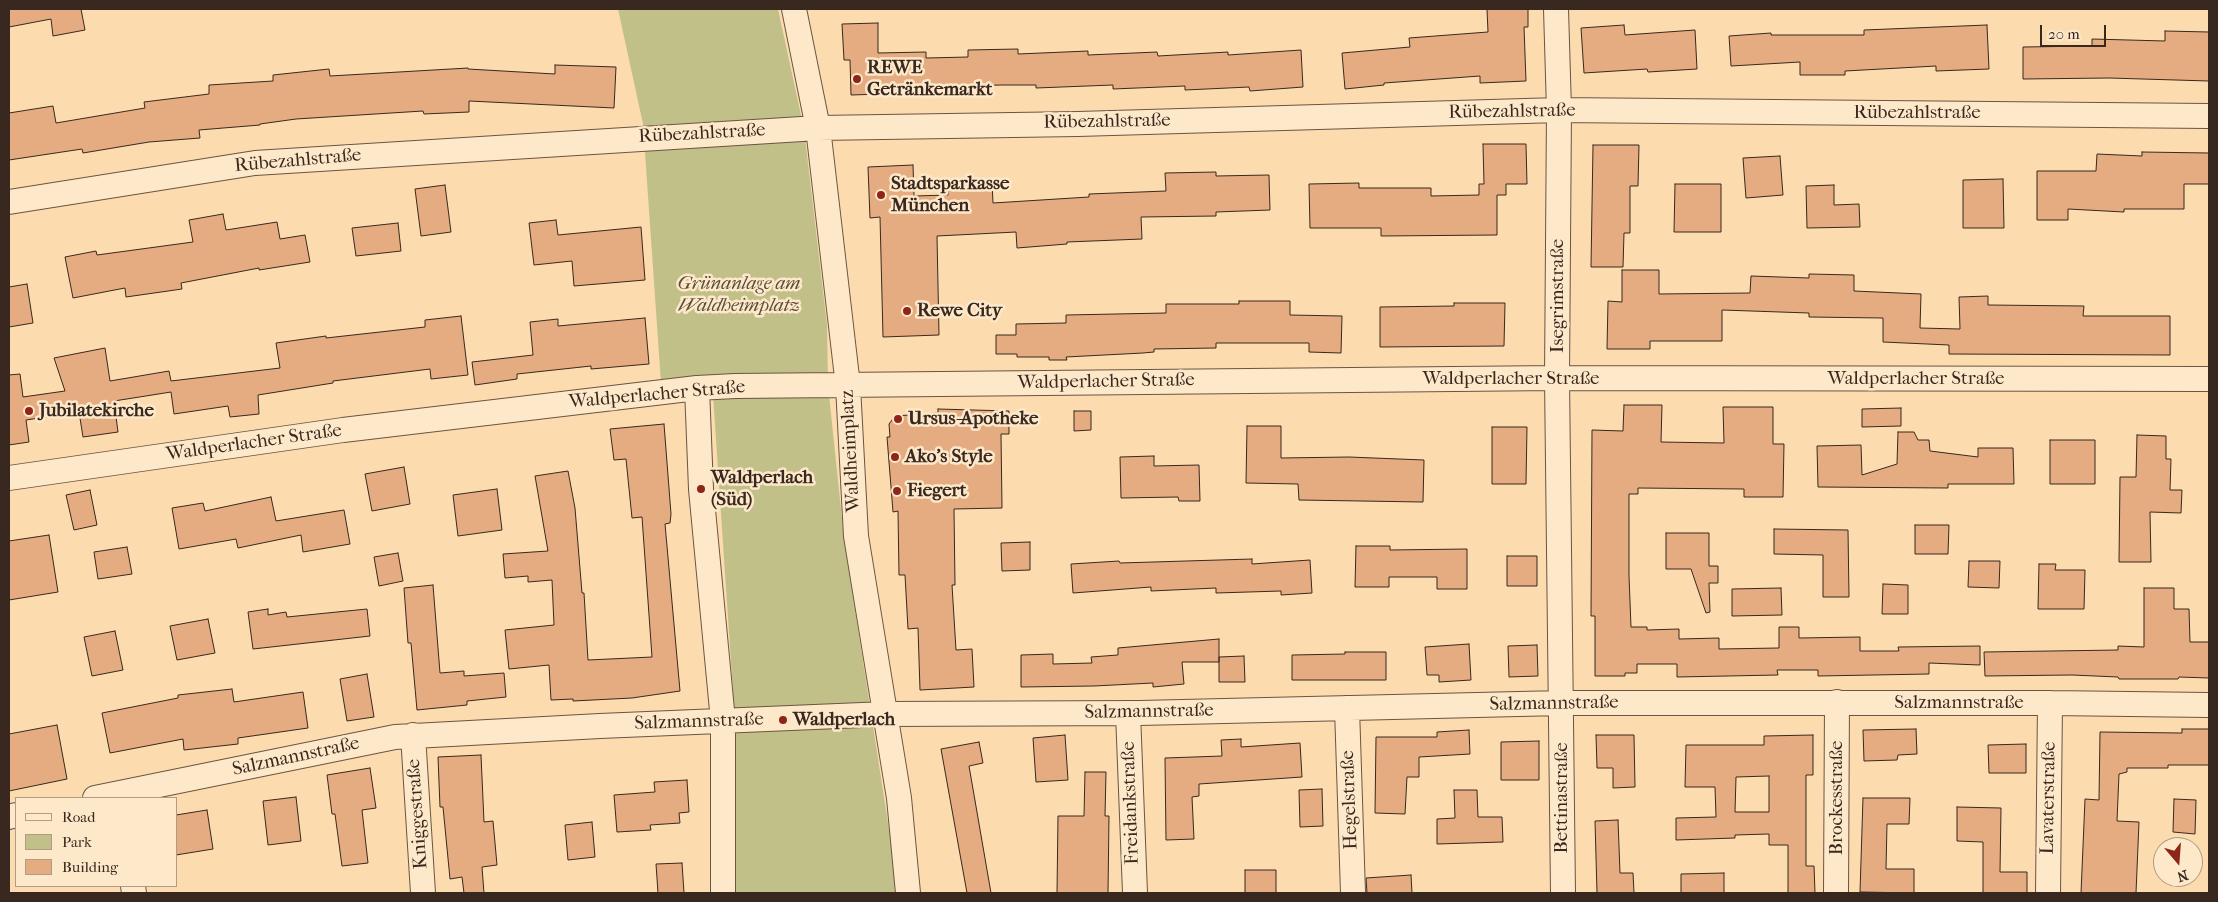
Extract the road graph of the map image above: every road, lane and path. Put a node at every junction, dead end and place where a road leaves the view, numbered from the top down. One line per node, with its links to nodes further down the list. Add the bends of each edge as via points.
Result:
1 (794, 9): 5 (street, Waldheimplatz)
2 (1556, 9): 3 (street, Isegrimstraße)
3 (1559, 110): 4 (street, Rübezahlstraße); 5 (street, Rübezahlstraße); 7 (street, Isegrimstraße)
4 (2209, 116)
5 (818, 128): 6 (street, Rübezahlstraße, via 255,162); 9 (street, Waldheimplatz)
6 (9, 202)
7 (1557, 378): 8 (street, Waldperlacher Straße); 9 (street, Waldperlacher Straße); 13 (street, Isegrimstraße)
8 (2209, 379)
9 (848, 386): 10 (street, Waldperlacher Straße); 18 (street, Waldheimplatz, via 856,536)
10 (697, 388): 11 (street, Waldperlacher Straße, via 342,430); 19 (street, via 701,489)
11 (9, 478)
12 (1837, 702): 13 (street, Salzmannstraße); 14 (street, Salzmannstraße); 29 (street, Brockesstraße)
13 (1561, 703): 16 (street, Salzmannstraße); 28 (street, Bettinastraße)
14 (2050, 703): 15 (street, Salzmannstraße); 30 (street, Lavaterstraße)
15 (2209, 706)
16 (1347, 708): 17 (street, Salzmannstraße); 27 (street, Hegelstraße)
17 (1128, 713): 18 (street, Salzmannstraße); 26 (street, Freidankstraße)
18 (886, 714): 19 (street, Salzmannstraße); 25 (street, Waldheimplatz, via 899,798)
19 (723, 721): 20 (street, Salzmannstraße); 24 (street)
20 (413, 735): 21 (street, Salzmannstraße, via 293,757); 23 (street, Kniggestraße)
21 (121, 795): 22 (street, Salzmannstraße)
22 (104, 797)
23 (423, 893)
24 (723, 893)
25 (908, 893)
26 (1135, 893)
27 (1353, 893)
28 (1563, 893)
29 (1836, 893)
30 (2048, 893)

